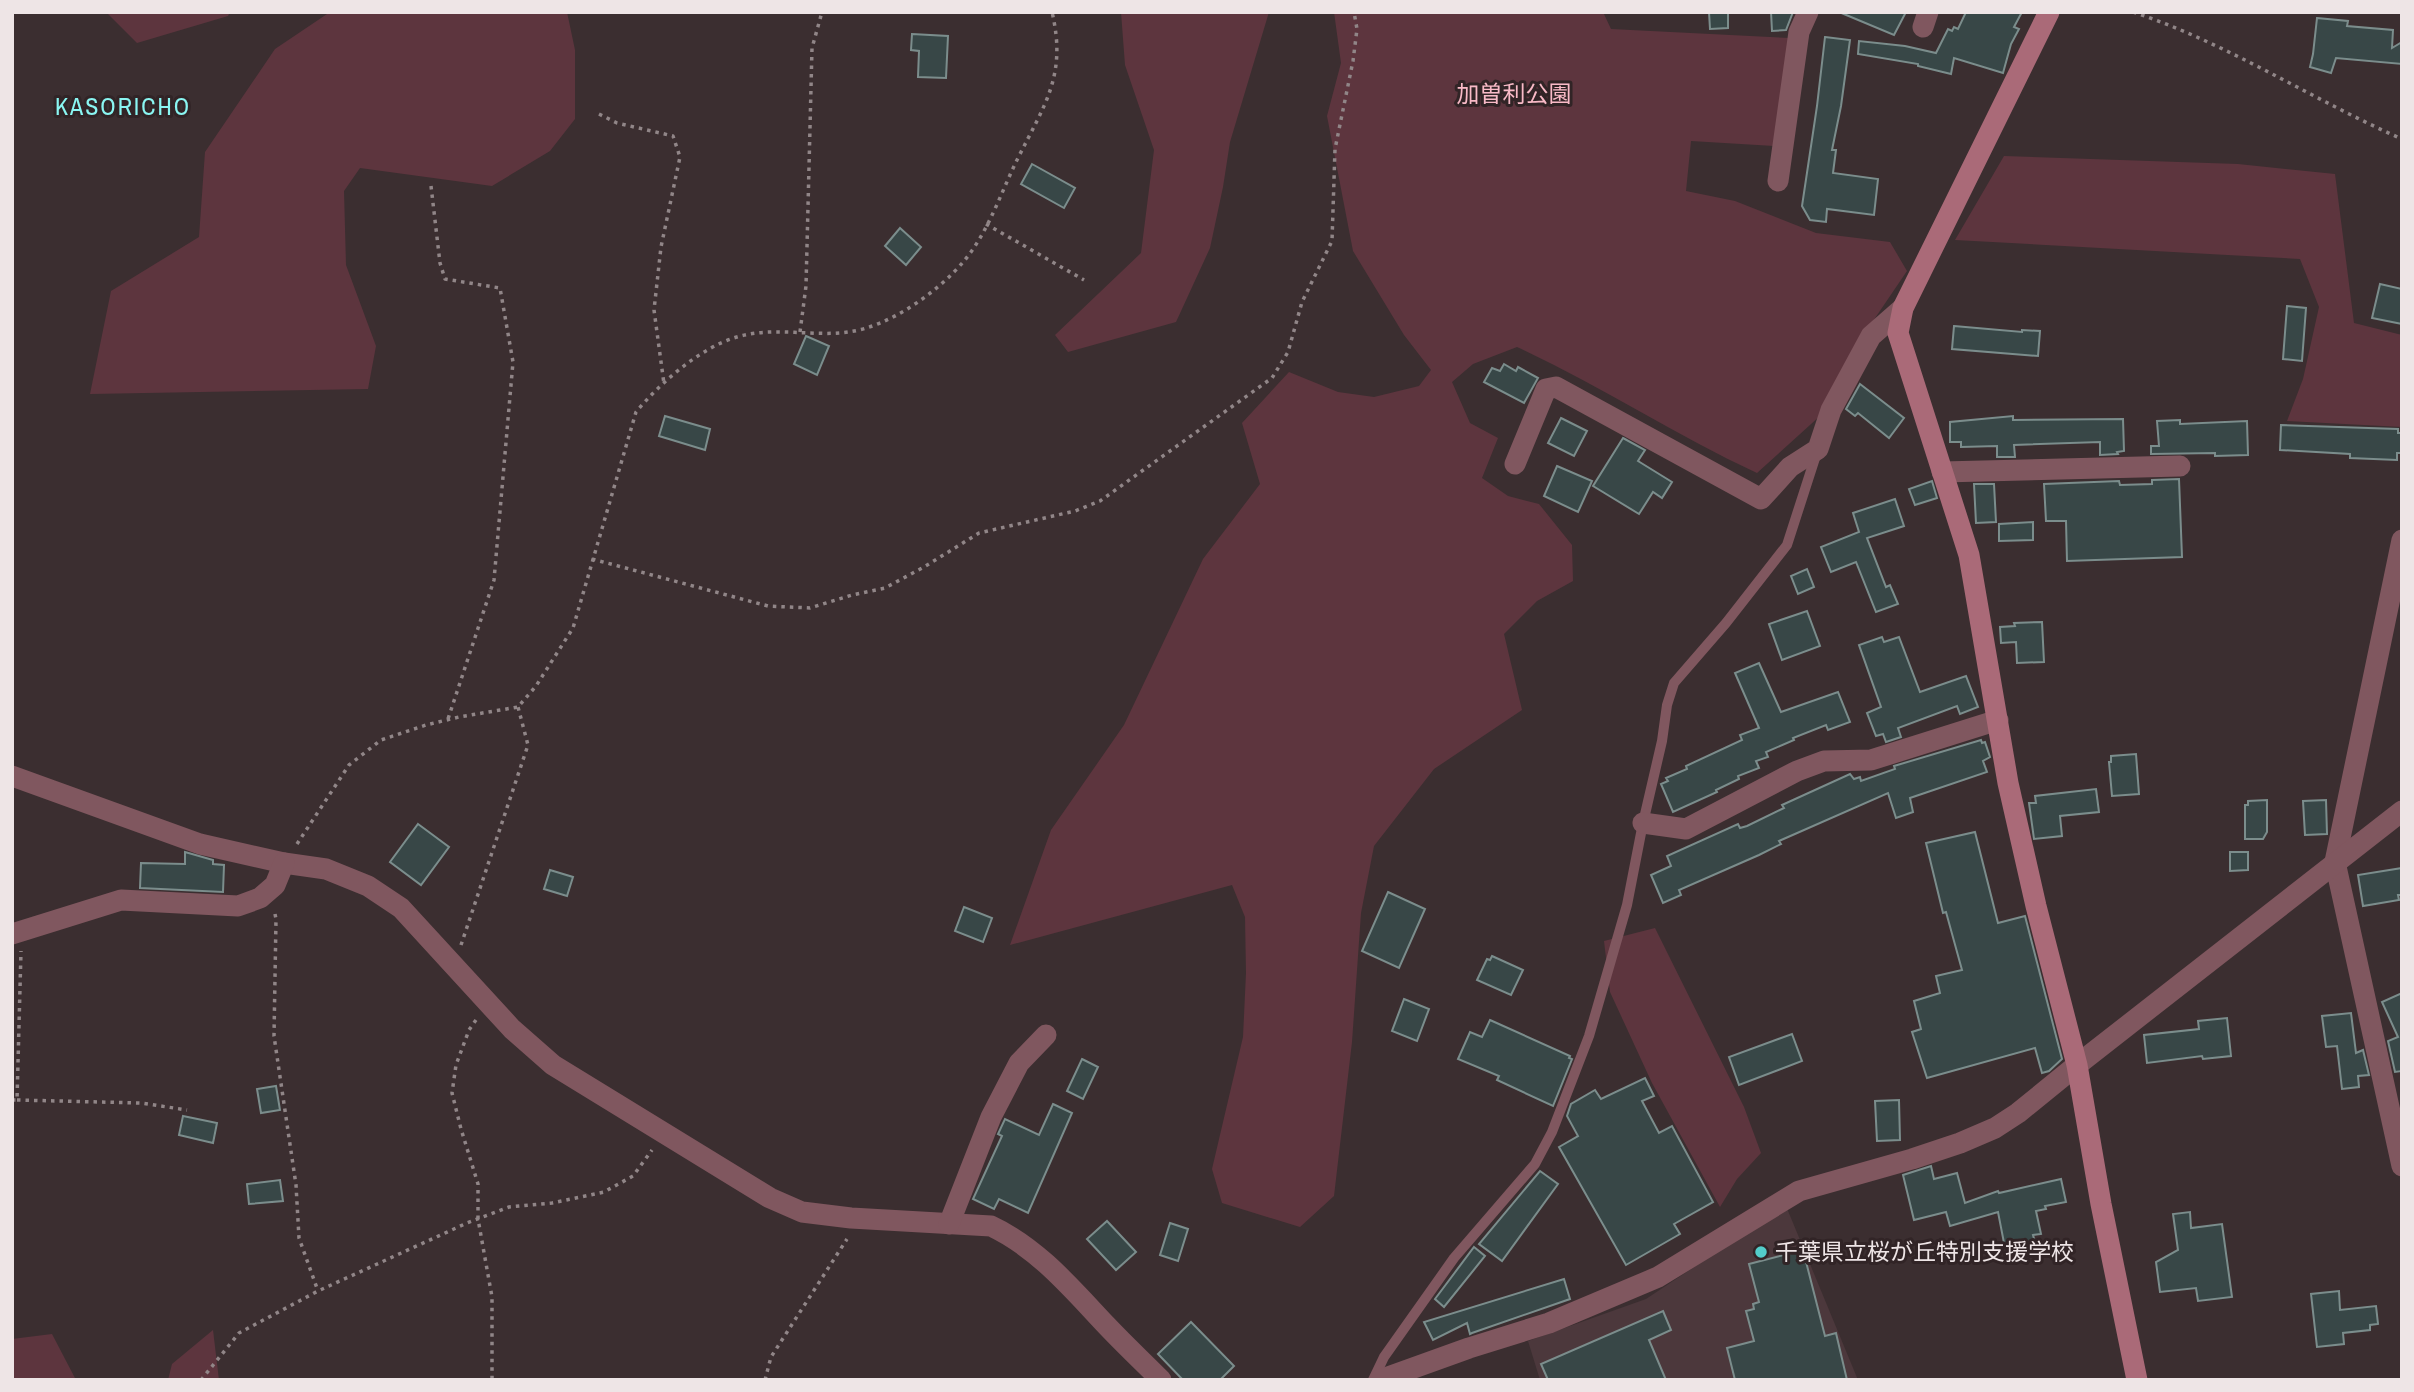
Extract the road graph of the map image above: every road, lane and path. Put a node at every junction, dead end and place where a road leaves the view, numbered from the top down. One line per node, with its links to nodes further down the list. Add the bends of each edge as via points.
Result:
1 (822, 12): 14 (path, via 812,48 806,286)
2 (1052, 12): 11 (path, via 1058,63 1050,95)
3 (1354, 12): 21 (path, via 1353,61 1335,149 1332,241 1302,302 1288,352 1272,378 1100,500 1075,511 979,533 886,587 810,608 768,606)
4 (1808, 12): 9 (street, via 1799,32)
5 (2049, 12): 13 (street)
6 (2133, 12): 8 (path, via 2260,67)
7 (599, 114): 15 (path, via 673,136 680,157 661,247 654,310)
8 (2402, 139)
9 (1778, 181)
10 (431, 186): 23 (path, via 445,279 500,288 513,362 494,580)
11 (986, 224): 12 (path); 14 (path, via 965,260 941,283 877,326 848,332)
12 (1084, 280)
13 (1902, 308): 16 (street, via 1871,336 1831,410); 19 (street, via 1898,333)
14 (800, 332): 15 (path, via 736,337 705,351)
15 (664, 384): 21 (path, via 636,412)
16 (1818, 449): 17 (street, via 1790,467 1761,499 1556,387 1545,389); 27 (lane, via 1787,545 1674,683)
17 (1515, 464)
18 (2180, 466): 19 (street)
19 (1942, 472): 24 (street, via 1969,555)
20 (2402, 540): 28 (street)
21 (592, 559): 22 (path, via 573,628)
22 (518, 707): 23 (path); 32 (path, via 528,745)
23 (448, 719): 29 (path, via 381,740 349,765)
24 (1998, 720): 27 (street, via 1871,760 1824,761 1686,829); 35 (street, via 2008,783)
25 (12, 776): 29 (street, via 200,844)
26 (2402, 811): 28 (street)
27 (1643, 822): 48 (lane, via 1628,905 1589,1036 1552,1132 1535,1164 1454,1258 1384,1357)
28 (2335, 862): 35 (street); 39 (street)
29 (285, 863): 30 (street, via 275,885); 32 (street, via 326,869 368,886 401,908)
30 (266, 892): 31 (street, via 238,906 121,900); 43 (path, via 276,919 274,1036 296,1185 299,1238)
31 (17, 933): 36 (path)
32 (454, 964): 33 (street)
33 (487, 1002): 38 (street, via 553,1065); 40 (path, via 469,1030 452,1093 478,1184)
34 (1046, 1035): 42 (street, via 1019,1063)
35 (2077, 1065): 49 (street, via 1995,1128 1924,1155 1799,1191 1658,1277 1549,1323); 50 (street)
36 (14, 1100): 37 (path, via 141,1103)
37 (187, 1110)
38 (664, 1135): 40 (path, via 633,1176 604,1192 509,1207); 41 (street, via 802,1212)
39 (2402, 1166)
40 (478, 1219): 43 (path); 45 (path, via 492,1297)
41 (859, 1219): 42 (street); 46 (path, via 771,1357)
42 (949, 1224): 47 (street, via 991,1226 1010,1235 1062,1277)
43 (318, 1290): 44 (path, via 239,1333)
44 (201, 1380)
45 (492, 1380)
46 (765, 1380)
47 (1161, 1380)
48 (1373, 1380)
49 (1380, 1380)
50 (2137, 1380)

